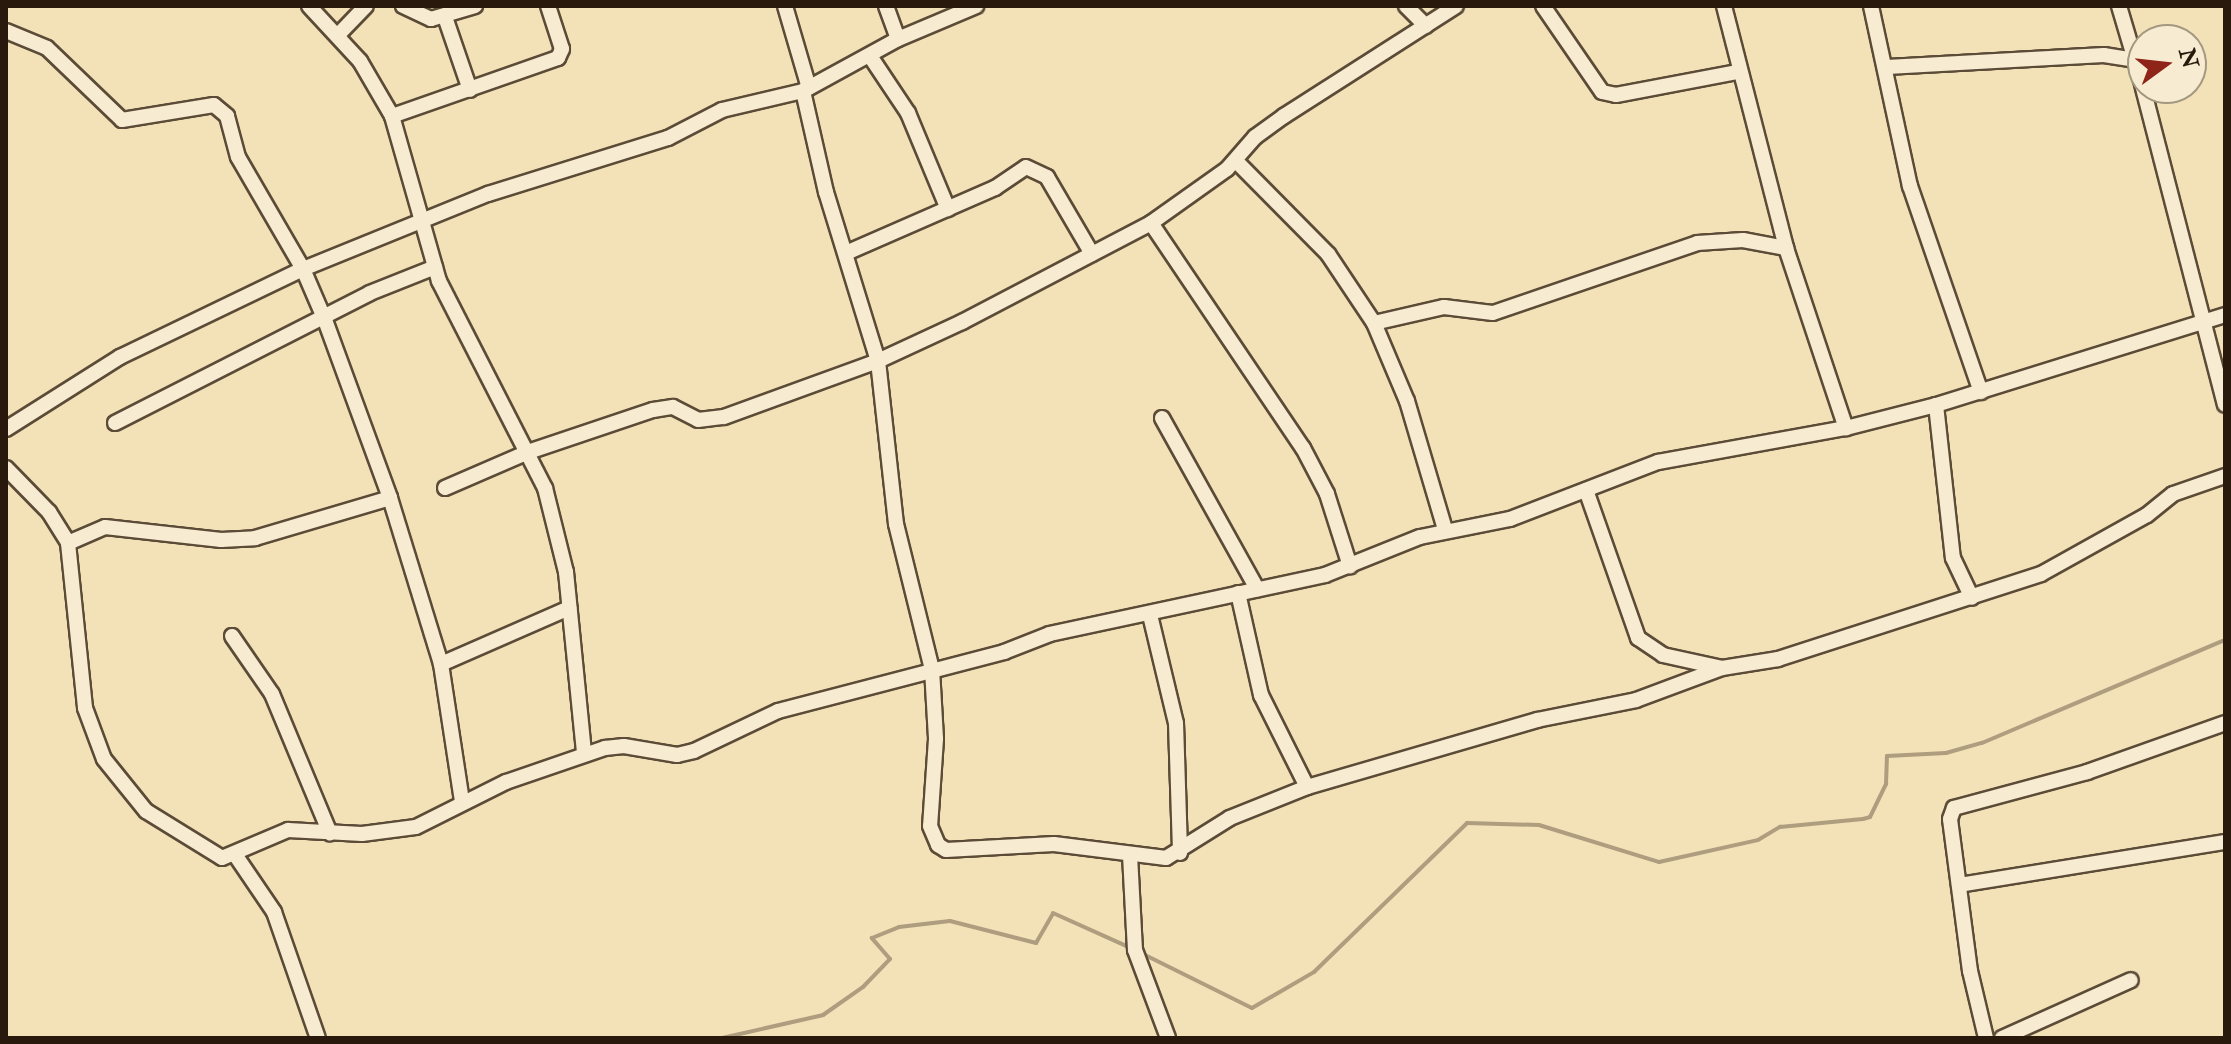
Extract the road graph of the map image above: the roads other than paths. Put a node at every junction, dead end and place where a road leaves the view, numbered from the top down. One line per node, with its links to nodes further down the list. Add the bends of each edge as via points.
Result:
1 (309, 6): 19 (street)
2 (366, 6): 19 (street)
3 (403, 6): 15 (street, via 431,19)
4 (475, 6): 15 (street)
5 (548, 6): 25 (street, via 560,40 558,58)
6 (785, 6): 26 (street)
7 (886, 6): 20 (street)
8 (976, 6): 20 (street)
9 (1406, 6): 16 (street)
10 (1456, 6): 16 (street)
11 (1543, 6): 24 (street, via 1602,92 1616,95)
12 (1724, 6): 24 (street)
13 (1871, 6): 23 (street)
14 (2119, 6): 18 (street)
15 (445, 17): 25 (street)
16 (1426, 26): 29 (street, via 1284,116 1255,137)
17 (6, 31): 37 (street, via 47,48 122,120 214,105 227,116 238,157)
18 (2127, 33)
19 (338, 35): 28 (street)
20 (898, 39): 21 (street)
21 (870, 56): 26 (street); 30 (street, via 908,113)
22 (2127, 59): 23 (street, via 2104,55)
23 (1887, 67): 43 (street, via 1910,186)
24 (1738, 72): 33 (street)
25 (470, 90): 28 (street)
26 (806, 90): 32 (street, via 722,110 668,138 488,194); 34 (street)
27 (2147, 104): 41 (street)
28 (392, 116): 32 (street)
29 (1236, 161): 31 (street); 40 (street, via 1328,254)
30 (948, 209): 34 (street); 35 (street, via 1005,183 1020,169 1034,168 1047,177)
31 (1151, 223): 35 (street); 58 (street, via 1303,448 1327,494)
32 (423, 224): 36 (street); 37 (street)
33 (1786, 248): 40 (street, via 1743,240 1697,243 1493,313 1444,307); 48 (street)
34 (846, 253): 42 (street)
35 (1092, 254): 42 (street)
36 (435, 267): 39 (street, via 370,293); 50 (street, via 449,305)
37 (303, 269): 39 (street); 49 (street, via 120,357)
38 (2225, 315): 41 (street)
39 (325, 320): 47 (street, via 191,381); 55 (street)
40 (1374, 323): 56 (street, via 1407,401)
41 (2203, 323): 43 (street); 45 (street)
42 (878, 361): 50 (street, via 724,417 698,420 673,407); 67 (street, via 896,524)
43 (1981, 392): 44 (street)
44 (1936, 405): 48 (street); 61 (street, via 1953,558)
45 (2225, 405)
46 (1162, 418): 59 (street)
47 (115, 423)
48 (1846, 428): 54 (street, via 1658,462)
49 (6, 429)
50 (528, 452): 53 (street); 62 (street, via 558,527)
51 (6, 468): 57 (street, via 49,512)
52 (2225, 476): 61 (street, via 2173,494 2147,515 2041,574)
53 (445, 488)
54 (1586, 490): 56 (street, via 1510,519); 66 (street, via 1638,638 1663,655)
55 (390, 498): 57 (street, via 255,538 221,540 105,527); 65 (street)
56 (1445, 529): 58 (street)
57 (68, 543): 76 (street, via 85,708 104,759 159,822 212,855)
58 (1350, 566): 59 (street)
59 (1257, 589): 60 (street)
60 (1238, 593): 63 (street); 70 (street, via 1261,695)
61 (1972, 598): 66 (street, via 1778,659)
62 (569, 608): 65 (street); 69 (street)
63 (1150, 615): 67 (street, via 1050,634 1004,652); 74 (street, via 1176,723)
64 (232, 636): 72 (street, via 272,694)
65 (441, 664): 71 (street)
66 (1722, 668): 70 (street, via 1636,700 1537,720)
67 (932, 669): 69 (street, via 778,711 694,751 664,754 624,746); 75 (street, via 936,739 929,812 938,845 974,852 1054,844)
68 (2225, 723): 77 (street, via 2087,772 1959,804 1950,819)
69 (584, 753): 71 (street)
70 (1307, 787): 74 (street, via 1230,818)
71 (462, 802): 72 (street, via 416,827)
72 (330, 833): 76 (street, via 288,830)
73 (2225, 842): 77 (street)
74 (1180, 853): 75 (street, via 1166,858)
75 (1130, 855): 80 (street, via 1138,962)
76 (236, 856): 79 (street, via 274,912)
77 (1959, 885): 81 (street)
78 (2131, 980): 82 (street)
79 (318, 1038)
80 (1168, 1038)
81 (1986, 1038)
82 (2002, 1038)

